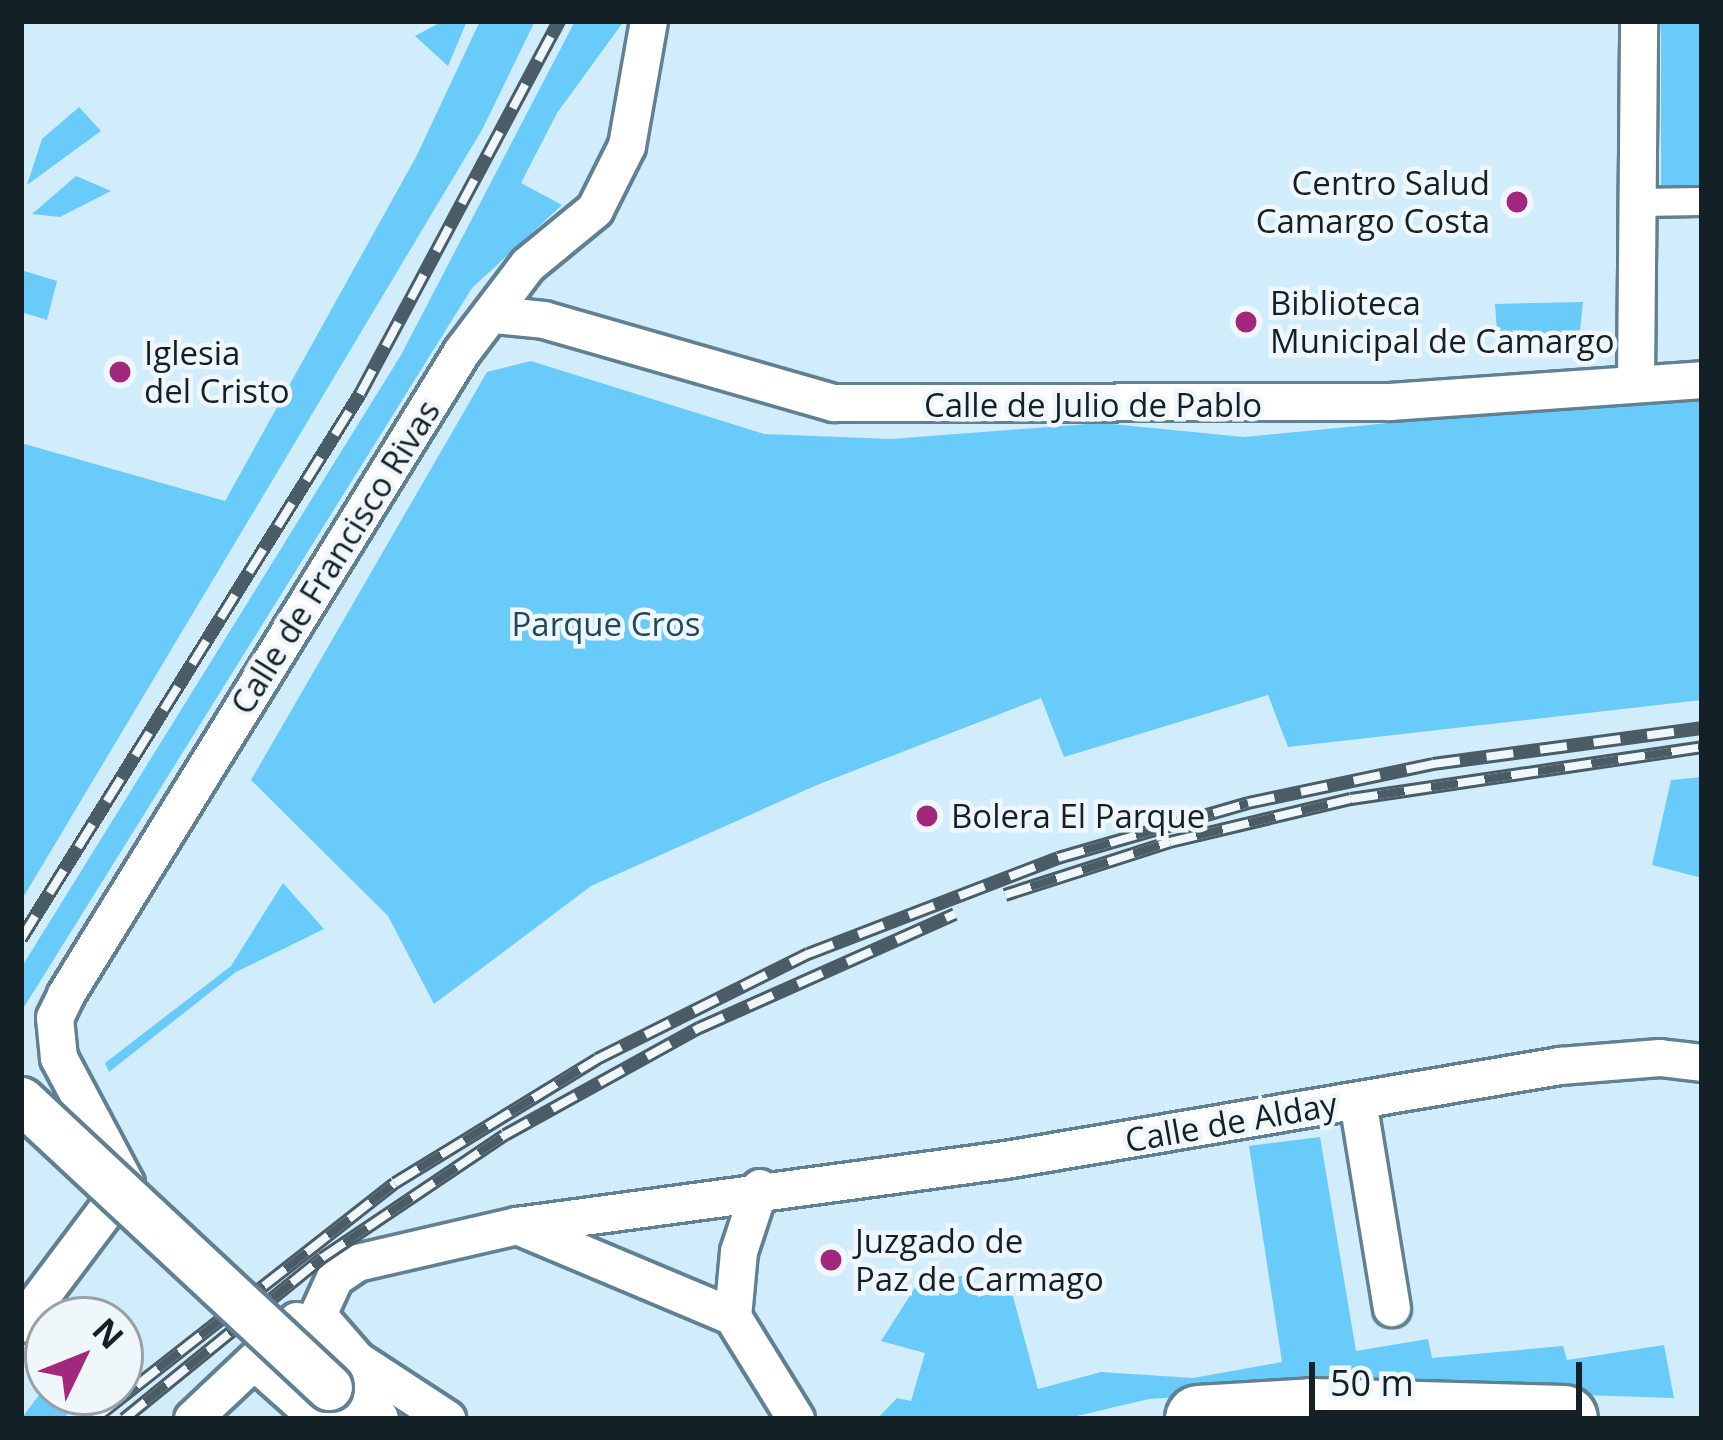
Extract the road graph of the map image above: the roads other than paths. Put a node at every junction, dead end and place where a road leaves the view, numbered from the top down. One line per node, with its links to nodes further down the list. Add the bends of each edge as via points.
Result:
1 (649, 21): 5 (street, Calle de Francisco Rivas, via 626,146 595,210 528,266)
2 (1639, 21): 4 (street)
3 (1702, 201): 4 (street)
4 (1637, 202): 7 (street)
5 (495, 315): 7 (street, Calle de Julio de Pablo, via 544,320 834,403 1390,402); 16 (street, Calle de Francisco Rivas, via 451,368 55,1018 59,1058 82,1112 127,1184)
6 (1702, 380): 7 (street, Calle de Julio de Pablo)
7 (1636, 382)
8 (1702, 1064): 10 (street, Calle de Alday, via 1608,1060)
9 (21, 1100): 18 (street, bridge)
10 (1358, 1101): 11 (street, Calle de Alday, via 1006,1160); 13 (street)
11 (760, 1188): 12 (street, Calle de Alday); 15 (street, via 740,1252)
12 (517, 1226): 14 (street, Calle de Alday, via 357,1263 335,1278); 15 (street)
13 (1392, 1308)
14 (318, 1315): 17 (street, via 299,1319); 21 (street, via 357,1360)
15 (733, 1317): 22 (street)
16 (21, 1324)
17 (255, 1362): 18 (street); 19 (street)
18 (335, 1408): 20 (street)
19 (193, 1419)
20 (375, 1419)
21 (447, 1419)
22 (796, 1419)
23 (1199, 1419): 24 (highway, via 1312,1412)
24 (1564, 1419)

